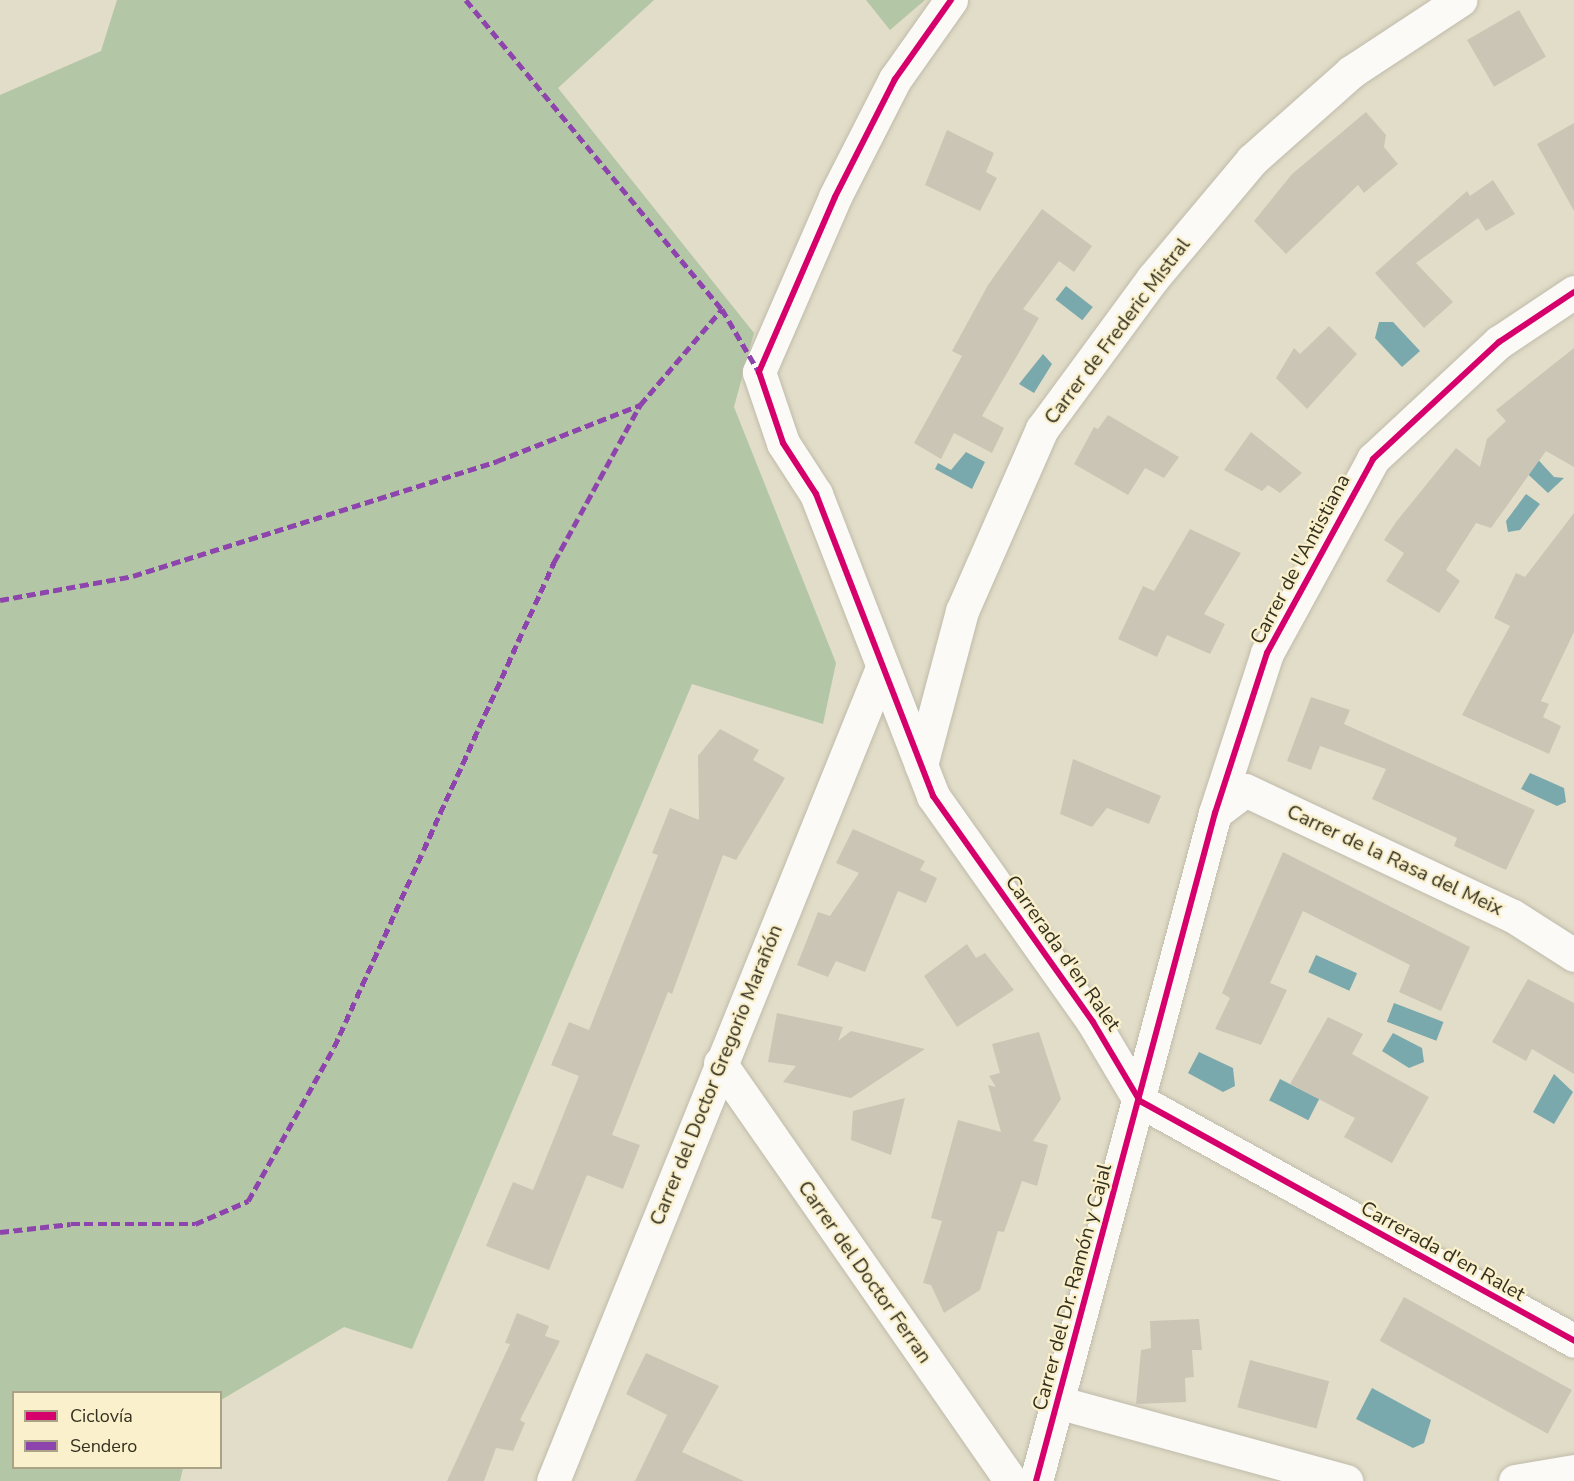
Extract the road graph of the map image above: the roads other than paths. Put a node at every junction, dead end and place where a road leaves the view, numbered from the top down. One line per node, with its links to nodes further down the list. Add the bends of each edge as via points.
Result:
1 (951, 0): 4 (street, Carrerada d'en Ralet, via 895,79 835,197 759,372 783,443 816,494)
2 (1460, 0): 6 (street, Carrer de Frederic Mistral, via 1351,72 1252,160 1153,278 1042,429 962,611)
3 (1574, 292): 5 (street, Carrer de l'Antistiana, via 1499,342 1373,459 1268,653)
4 (881, 670): 6 (street, Carrerada d'en Ralet); 10 (street, Carrer del Doctor Gregorio Marañón)
5 (1233, 754): 7 (street); 8 (street, Carrer de l'Antistiana)
6 (921, 765): 11 (street, Carrerada d'en Ralet, via 933,796 1093,1022)
7 (1245, 790): 8 (street); 9 (street, Carrer de la Rasa del Meix, via 1513,916)
8 (1215, 813): 11 (street, Carrer de l'Antistiana)
9 (1574, 954)
10 (720, 1063): 15 (street, Carrer del Doctor Gregorio Marañón); 16 (street, Carrer del Doctor Ferran)
11 (1140, 1101): 12 (street, Carrerada d'en Ralet); 13 (street, Carrer del Dr. Ramón y Cajal)
12 (1574, 1341)
13 (1056, 1402): 17 (street, Carrer del Dr. Ramón y Cajal); 18 (street)
14 (1574, 1471): 19 (street)
15 (563, 1474)
16 (1011, 1481)
17 (1036, 1481)
18 (1346, 1481)
19 (1515, 1481)

